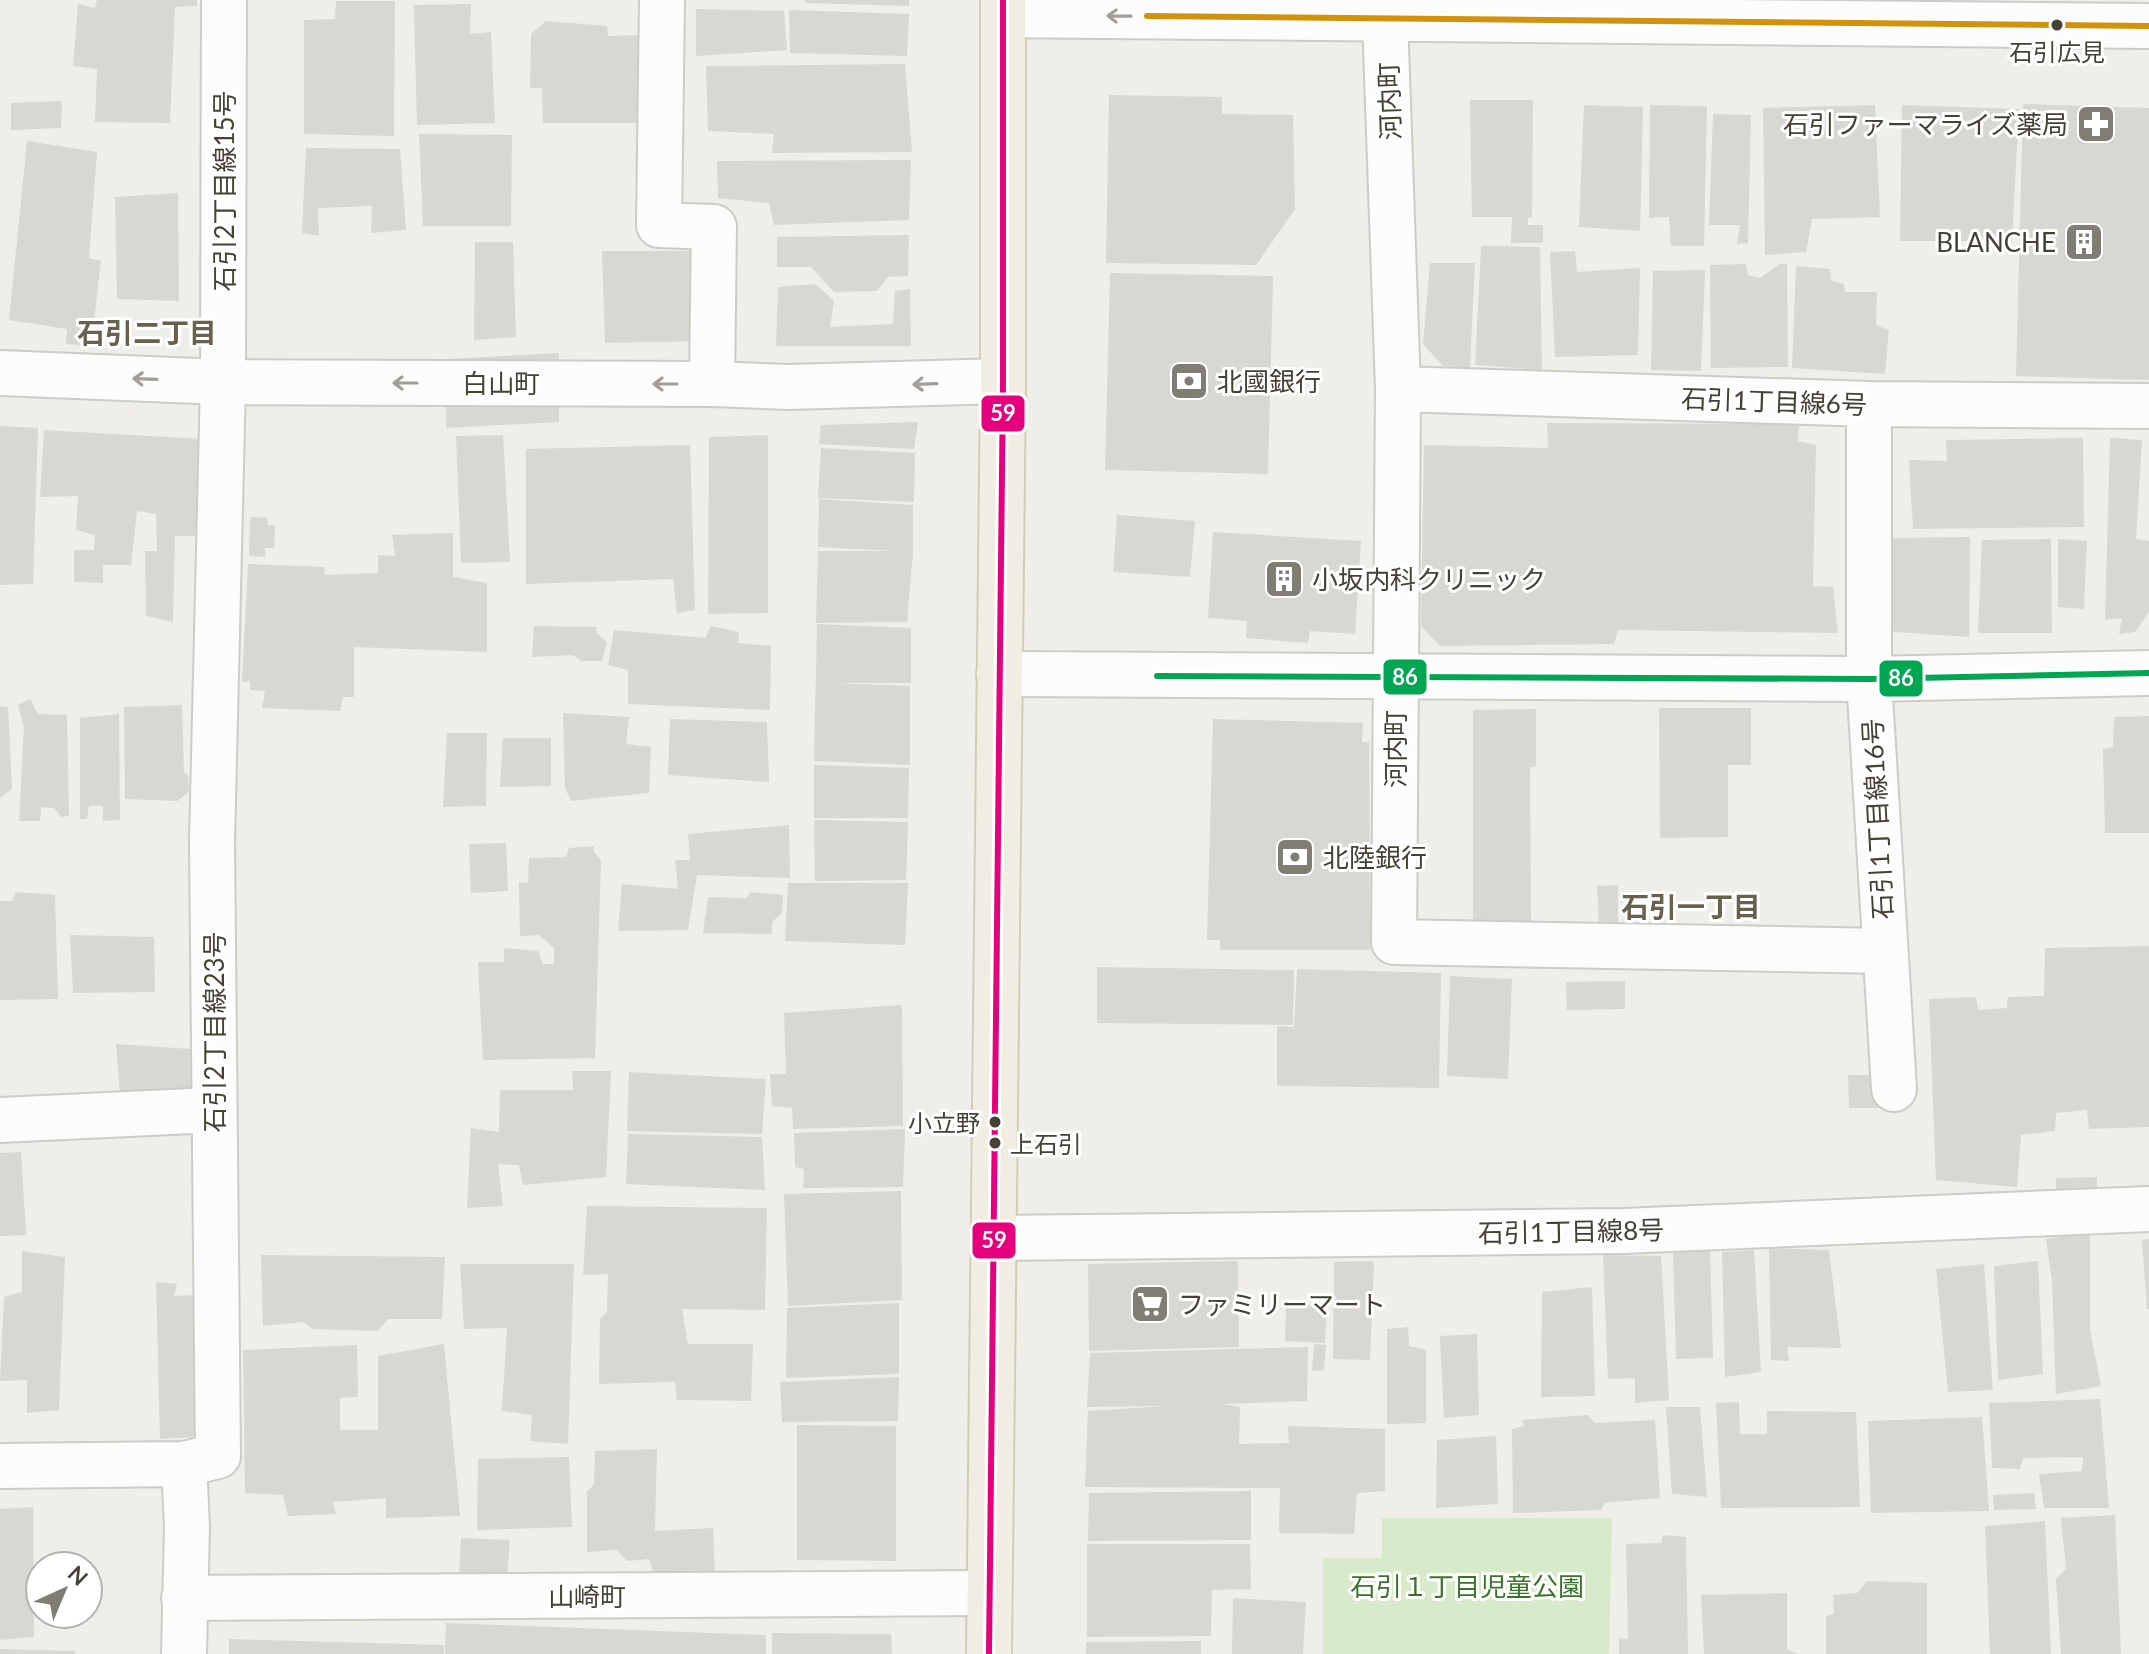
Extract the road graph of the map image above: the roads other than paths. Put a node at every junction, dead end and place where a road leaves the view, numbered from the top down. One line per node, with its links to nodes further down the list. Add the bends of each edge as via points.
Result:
1 (224, 0): 10 (street, 石引2丁目線15号)
2 (662, 0): 11 (street, via 659,225 714,227)
3 (2086, 0): 4 (street)
4 (2149, 1)
5 (1003, 7): 6 (street, one-way to 5); 9 (main road)
6 (1385, 18): 7 (street); 12 (street, 河内町)
7 (2149, 26)
8 (0, 373): 10 (street, 白山町, one-way to 8)
9 (1003, 381): 11 (street, 白山町, one-way to 11); 16 (main road)
10 (223, 382): 11 (street, 白山町, one-way to 10); 21 (street, 石引2丁目線23号, via 212,842)
11 (712, 384)
12 (1398, 389): 13 (street, 石引1丁目線6号); 17 (street, 河内町)
13 (1869, 404): 14 (street, 石引1丁目線6号); 18 (street, 石引1丁目線16号)
14 (2149, 406)
15 (2149, 673): 18 (street)
16 (999, 674): 17 (street); 24 (main road)
17 (1395, 677): 18 (street); 19 (street, 河内町, via 1394,942)
18 (1869, 679): 19 (street, 石引1丁目線16号)
19 (1884, 951): 20 (street, 石引1丁目線16号)
20 (1894, 1089)
21 (214, 1110): 22 (street); 25 (street, 石引2丁目線23号, via 218,1456)
22 (0, 1120)
23 (2149, 1209): 24 (street, 石引1丁目線8号, via 1623,1231)
24 (993, 1238): 27 (main road)
25 (184, 1464): 26 (street); 28 (street)
26 (0, 1466)
27 (989, 1593): 28 (street, 山崎町); 30 (main road)
28 (184, 1598): 29 (street)
29 (184, 1654)
30 (989, 1654)

